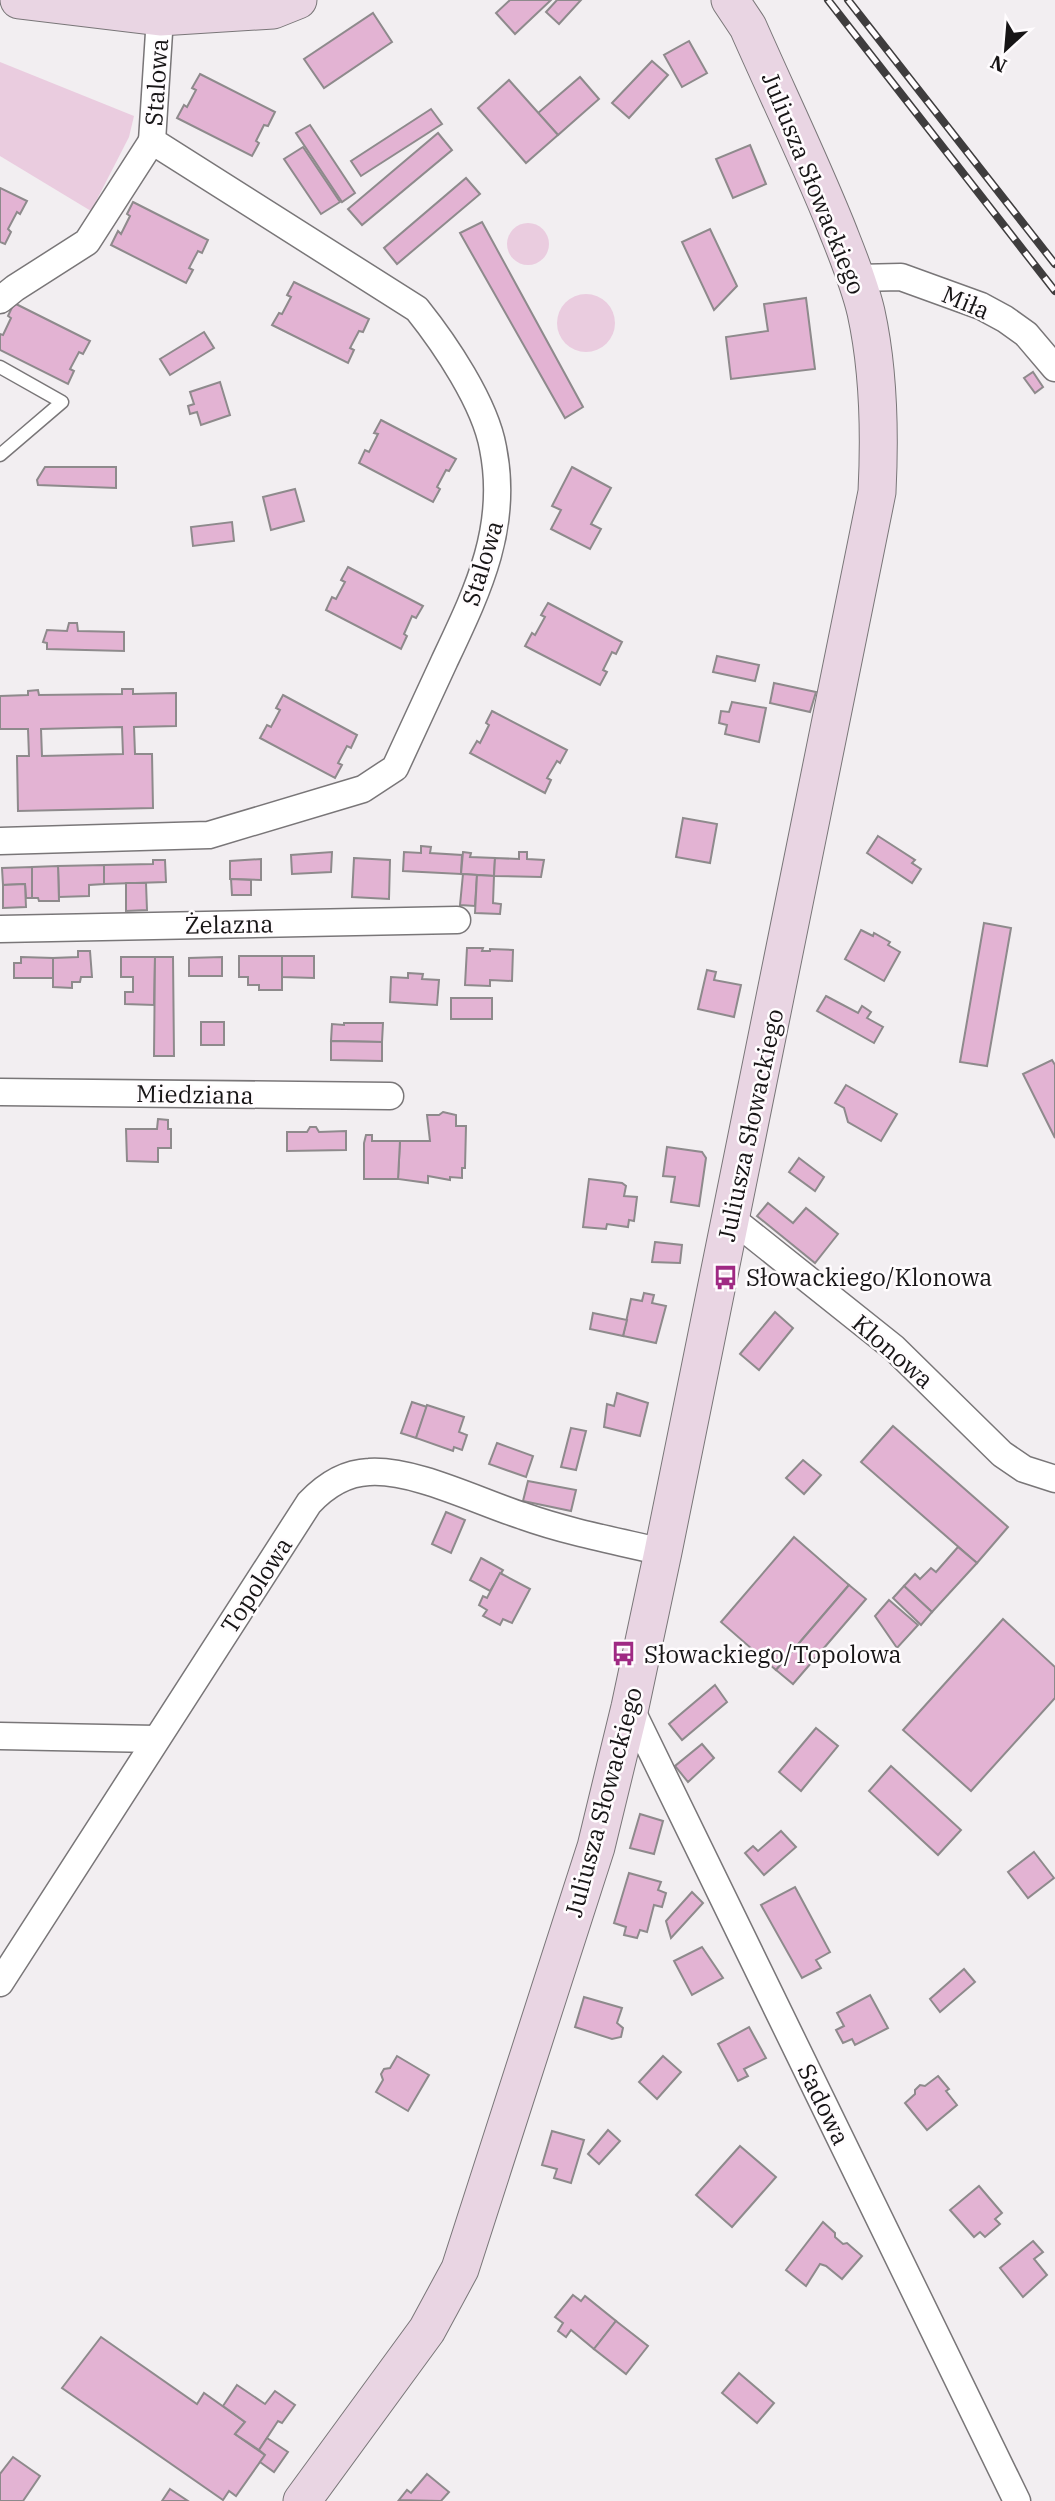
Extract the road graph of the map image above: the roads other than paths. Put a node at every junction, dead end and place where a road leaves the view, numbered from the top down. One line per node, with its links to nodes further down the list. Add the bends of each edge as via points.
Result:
1 (19, 0): 4 (street)
2 (298, 0): 4 (street, via 273,10)
3 (730, 0): 6 (street, Juliusza Słowackiego, via 748,27)
4 (160, 18): 5 (street, Stalowa)
5 (152, 141): 7 (street, via 87,242); 11 (street, Stalowa, via 417,309 484,416 498,485 492,546 472,602 396,768 363,789 209,835)
6 (856, 278): 9 (street, Miła, via 901,277 981,306 1026,334); 16 (street, Juliusza Słowackiego, via 876,376 880,433 877,492)
7 (0, 300)
8 (0, 367): 10 (lane, via 62,402)
9 (1055, 368)
10 (0, 455)
11 (0, 841)
12 (457, 920): 13 (street, Żelazna)
13 (0, 929)
14 (0, 1092): 15 (street, Miedziana)
15 (390, 1096)
16 (731, 1218): 17 (street, Klonowa, via 894,1348 1002,1454 1024,1469); 18 (street, Juliusza Słowackiego)
17 (1055, 1479)
18 (663, 1552): 19 (street, Juliusza Słowackiego); 21 (street, Topolowa, via 526,1518 409,1476 351,1475 323,1489 309,1503)
19 (630, 1707): 23 (street, Juliusza Słowackiego, via 596,1847 460,2269 427,2330); 24 (street, Sadowa)
20 (0, 1736): 21 (street)
21 (156, 1739): 22 (street, Topolowa)
22 (0, 1983)
23 (302, 2501)
24 (1017, 2501)

